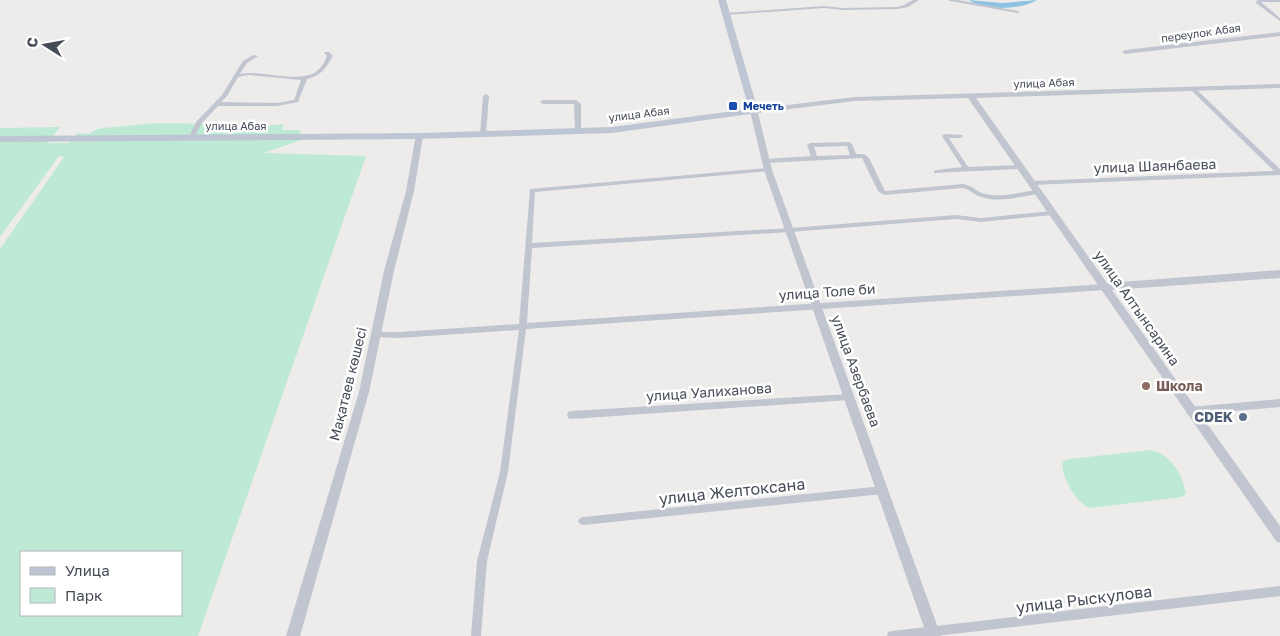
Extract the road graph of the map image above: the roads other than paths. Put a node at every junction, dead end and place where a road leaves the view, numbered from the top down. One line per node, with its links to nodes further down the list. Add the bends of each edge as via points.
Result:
1 (722, 0): 6 (main road, улица Азербаева)
2 (917, 0): 6 (street, via 898,8 824,7)
3 (950, 0): 5 (street)
4 (1280, 1): 7 (street, via 1258,2)
5 (1018, 12)
6 (726, 14): 20 (main road, улица Азербаева)
7 (1280, 20)
8 (1280, 34): 9 (street, переулок Абая)
9 (1125, 52)
10 (327, 53): 13 (street, via 330,56 321,71)
11 (255, 56): 12 (street, via 245,62)
12 (237, 76): 13 (street); 19 (street)
13 (304, 79): 19 (street, via 296,101 289,104)
14 (1280, 86): 15 (street, улица Абая)
15 (1194, 90): 17 (street, улица Абая); 33 (street)
16 (486, 96): 22 (street)
17 (971, 96): 20 (street, улица Абая, via 838,100); 30 (street, улица Алтынсарина)
18 (542, 102): 21 (street, via 576,102)
19 (217, 104): 25 (street, via 199,122)
20 (754, 111): 21 (main road, улица Абая, via 612,130); 29 (street, улица Азербаева)
21 (578, 131): 22 (main road, улица Абая)
22 (484, 134): 23 (main road, улица Абая)
23 (419, 136): 25 (main road, улица Абая); 43 (street, Мақатаев көшесі, via 410,191)
24 (960, 136): 31 (street, via 946,136)
25 (191, 138): 26 (main road, улица Абая)
26 (0, 139)
27 (854, 156): 28 (street); 28 (street, via 849,144 810,145); 35 (street, via 868,159 884,193 963,186 972,187 980,195)
28 (815, 158): 29 (street)
29 (767, 166): 37 (street, улица Азербаева); 38 (street, via 532,190)
30 (1020, 167): 31 (street); 34 (street, улица Алтынсарина)
31 (966, 170): 32 (street)
32 (936, 172)
33 (1280, 173): 34 (street, улица Шаянбаева)
34 (1031, 183): 35 (street, улица Алтынсарина)
35 (1037, 192): 36 (street, улица Алтынсарина)
36 (1052, 213): 37 (street); 40 (street, улица Алтынсарина)
37 (790, 230): 38 (street); 41 (street, улица Азербаева)
38 (528, 246): 42 (street)
39 (1280, 274): 40 (street, улица Толе би)
40 (1104, 287): 41 (street, улица Толе би); 46 (street, улица Алтынсарина)
41 (816, 306): 42 (street, улица Толе би); 44 (street, улица Азербаева)
42 (523, 327): 43 (street, улица Толе би); 54 (street, via 504,472 482,561)
43 (376, 334): 53 (street, Мақатаев көшесі, via 364,392)
44 (849, 397): 47 (street, улица Уалиханова); 48 (street, улица Азербаева)
45 (1280, 403): 46 (street)
46 (1190, 411): 50 (street, улица Алтынсарина)
47 (571, 415)
48 (883, 490): 49 (street, улица Желтоксана); 52 (street, улица Азербаева)
49 (583, 521)
50 (1280, 537)
51 (1280, 591): 52 (street, улица Рыскулова)
52 (933, 634): 55 (street, улица Рыскулова)
53 (292, 636)
54 (476, 636)
55 (892, 636)

